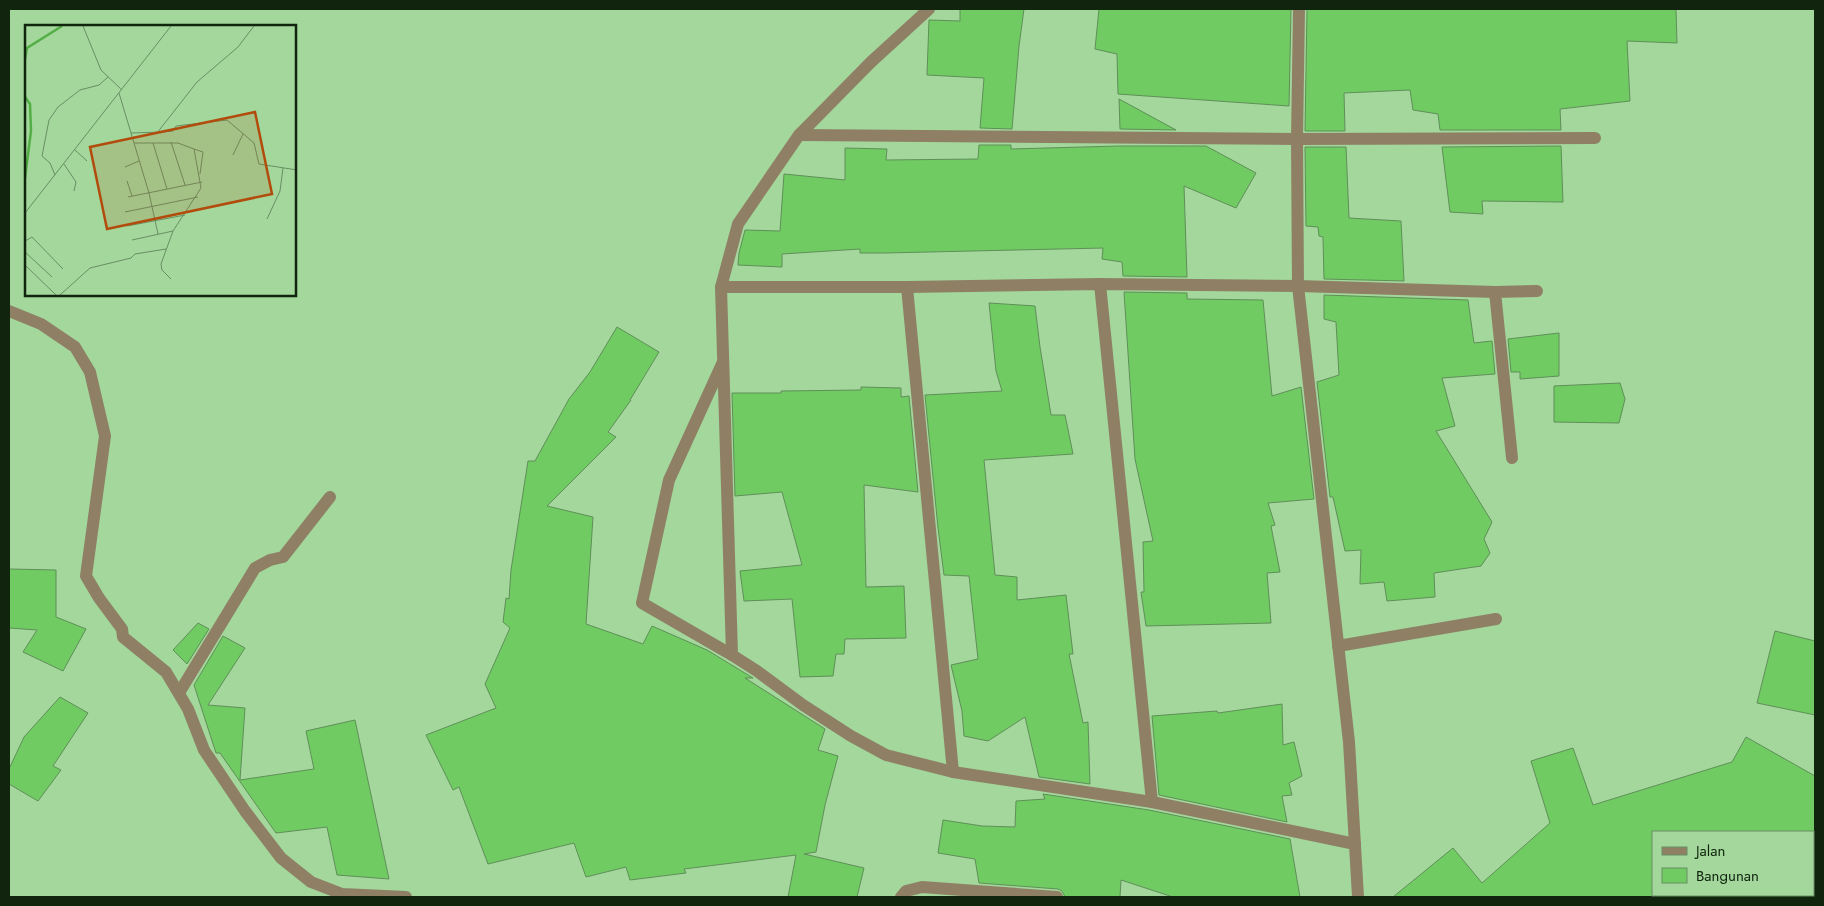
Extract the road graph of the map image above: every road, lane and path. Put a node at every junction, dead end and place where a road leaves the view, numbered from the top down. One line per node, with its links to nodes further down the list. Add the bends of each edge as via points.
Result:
1 (929, 9): 3 (street)
2 (1299, 9): 5 (street)
3 (799, 135): 5 (street); 8 (street, via 738,224)
4 (1596, 138): 5 (street)
5 (1297, 139): 7 (street)
6 (1100, 284): 7 (street); 9 (street); 21 (street)
7 (1298, 286): 11 (street); 17 (street)
8 (721, 287): 9 (street); 13 (street)
9 (907, 287): 20 (street)
10 (1537, 291): 11 (street)
11 (1495, 292): 14 (street)
12 (9, 311): 19 (street, via 42,324 75,347 90,372 105,436 86,576 122,629 123,637 166,672)
13 (724, 362): 18 (street); 18 (street, via 668,480 642,603)
14 (1512, 458)
15 (330, 497): 19 (street, via 283,557 255,568)
16 (1496, 619): 17 (street)
17 (1338, 646): 22 (street, via 1349,742)
18 (732, 655): 20 (street, via 803,705 886,755)
19 (179, 694): 23 (street, via 204,750 282,858 311,882 342,894)
20 (953, 772): 21 (street)
21 (1152, 802): 22 (street)
22 (1355, 844): 26 (street)
23 (406, 897)
24 (901, 897): 25 (street, via 906,891 922,887)
25 (1057, 897)
26 (1358, 897)

